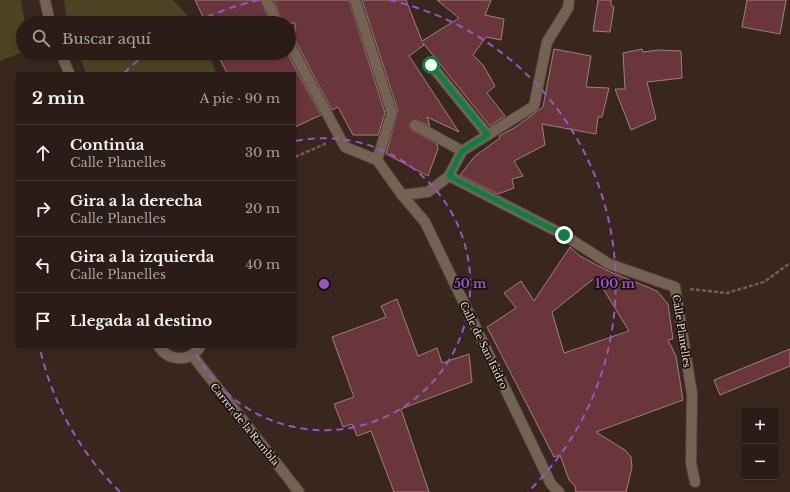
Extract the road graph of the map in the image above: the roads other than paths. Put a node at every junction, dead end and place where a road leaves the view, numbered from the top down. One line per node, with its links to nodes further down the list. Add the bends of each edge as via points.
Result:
1 (45, 0): 5 (street)
2 (266, 0): 6 (street)
3 (355, 0): 14 (street, via 392,113)
4 (569, 0): 12 (street, via 568,8 547,42 534,106)
5 (48, 16)
6 (274, 16)
7 (296, 56): 14 (street, via 345,147)
8 (64, 60): 10 (street)
9 (431, 65): 12 (street)
10 (69, 72)
11 (415, 125): 13 (street)
12 (488, 135): 13 (street)
13 (462, 151): 15 (street)
14 (377, 160): 16 (street, Calle de San Isidro)
15 (449, 176): 16 (street, via 428,192); 20 (street, Calle Planelles, via 564,235 609,264 675,287 692,394 691,463)
16 (402, 195): 22 (street, Calle de San Isidro, via 425,222 551,484)
17 (159, 348): 19 (street, via 169,356 177,358)
18 (199, 348): 19 (street)
19 (192, 355): 21 (street, Carrer de la Rambla)
20 (695, 482)
21 (299, 492)
22 (559, 492)

